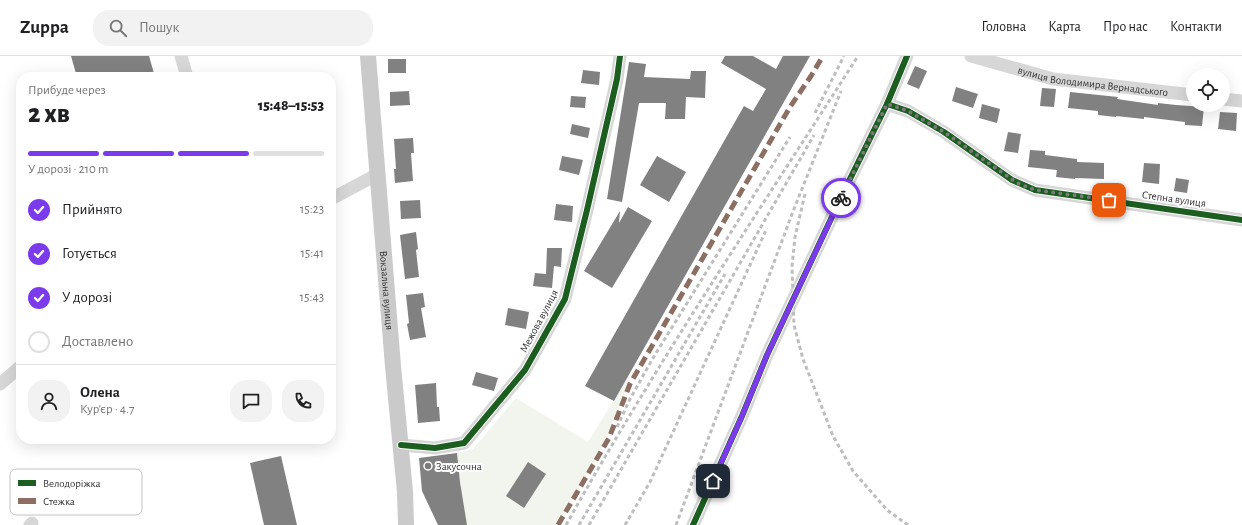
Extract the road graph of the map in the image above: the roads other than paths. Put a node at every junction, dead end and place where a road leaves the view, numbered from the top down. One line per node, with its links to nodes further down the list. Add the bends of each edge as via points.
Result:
1 (181, 56): 6 (street)
2 (368, 56): 11 (main road, Вокзальна вулиця)
3 (620, 56): 16 (street, Межова вулиця, via 617,79 565,299 524,370 464,443 435,448)
4 (907, 56): 10 (street)
5 (971, 56): 7 (street, вулиця Володимира Вернадського, via 1053,79)
6 (186, 72)
7 (1186, 94)
8 (1230, 100): 9 (street)
9 (1242, 101)
10 (887, 104): 13 (street, Степна вулиця, via 908,111 944,132 1012,180 1035,190); 18 (street, via 770,349)
11 (378, 174): 12 (street); 16 (main road, Вокзальна вулиця, via 392,366)
12 (336, 196)
13 (1242, 220)
14 (16, 370): 15 (street)
15 (0, 384)
16 (401, 445): 17 (main road, Вокзальна вулиця)
17 (408, 524)
18 (693, 525)

